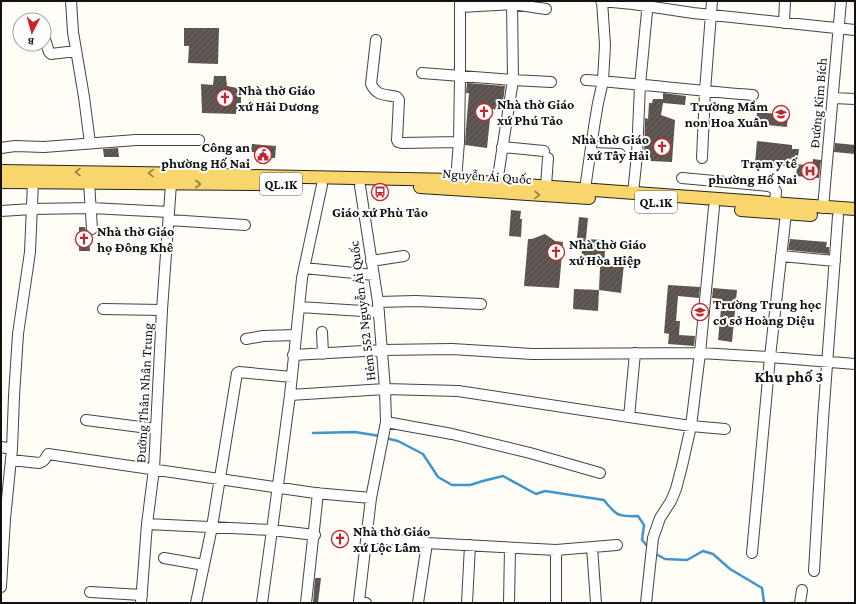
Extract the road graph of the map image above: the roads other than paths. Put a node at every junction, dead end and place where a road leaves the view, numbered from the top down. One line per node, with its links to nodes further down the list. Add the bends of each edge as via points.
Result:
1 (71, 1): 15 (street)
2 (606, 1): 8 (street); 21 (street)
3 (712, 1): 10 (street)
4 (785, 1): 11 (street)
5 (841, 1): 12 (street, Đường Kim Bích)
6 (512, 2): 7 (street); 9 (street); 19 (street)
7 (461, 4): 18 (street)
8 (648, 4): 10 (street); 23 (street)
9 (546, 9)
10 (710, 15): 11 (street); 24 (street)
11 (784, 23): 12 (street)
12 (838, 29): 13 (street); 26 (street, Đường Kim Bích)
13 (855, 30)
14 (376, 40): 29 (street, via 371,84 377,93 397,97 399,100 398,142)
15 (76, 51): 16 (street, via 51,54); 30 (street)
16 (49, 52)
17 (422, 73): 18 (street)
18 (460, 76): 19 (street); 29 (street)
19 (513, 80): 22 (street); 31 (street)
20 (586, 80): 21 (street)
21 (603, 81): 23 (street); 33 (street, via 594,121)
22 (551, 82)
23 (640, 85): 24 (street); 49 (street)
24 (706, 91): 25 (street); 35 (street)
25 (753, 95)
26 (833, 98): 27 (street); 56 (street, Đường Kim Bích)
27 (855, 99)
28 (199, 140): 30 (street)
29 (458, 142): 44 (street)
30 (90, 143): 32 (street)
31 (502, 147): 42 (street); 47 (street, via 546,155)
32 (1, 148)
33 (591, 153): 34 (street); 48 (street)
34 (620, 154)
35 (702, 158)
36 (1, 171): 37 (main road, QL.1K, one-way to 36)
37 (121, 176): 41 (main road, QL.1K); 43 (main road, Nguyễn Ái Quốc / QL.1K); 44 (main road, Nguyễn Ái Quốc / QL.1K, one-way to 37)
38 (682, 178): 50 (street, via 770,186 776,191)
39 (1, 182): 40 (main road, QL.1K)
40 (33, 182): 41 (main road, QL.1K); 53 (street)
41 (89, 182): 52 (street)
42 (497, 183): 44 (main road, Nguyễn Ái Quốc / QL.1K, via 468,181); 47 (main road, Nguyễn Ái Quốc / QL.1K)
43 (171, 184): 45 (main road, Nguyễn Ái Quốc / QL.1K, one-way to 45); 59 (street, Đường Thân Nhân Trung)
44 (456, 184): 46 (main road, Nguyễn Ái Quốc / QL.1K); 51 (main road, Nguyễn Ái Quốc / QL.1K, one-way to 51)
45 (322, 185): 46 (main road, Nguyễn Ái Quốc / QL.1K); 67 (street)
46 (360, 186): 65 (street, Hẻm 552 Nguyễn Ái Quốc)
47 (546, 186): 48 (main road, Nguyễn Ái Quốc / QL.1K)
48 (585, 189): 49 (main road, Nguyễn Ái Quốc / QL.1K)
49 (633, 193): 50 (main road, Nguyễn Ái Quốc / QL.1K)
50 (775, 204): 56 (main road, Nguyễn Ái Quốc / QL.1K)
51 (714, 207): 58 (main road, Nguyễn Ái Quốc / QL.1K); 79 (street)
52 (91, 208): 53 (street); 59 (street); 62 (street)
53 (32, 209): 55 (street); 95 (street, via 30,252 18,334)
54 (855, 210): 57 (main road, Nguyễn Ái Quốc / QL.1K)
55 (1, 211)
56 (823, 212): 57 (main road, Nguyễn Ái Quốc / QL.1K); 58 (main road, Nguyễn Ái Quốc / QL.1K)
57 (838, 212): 60 (main road, Nguyễn Ái Quốc / QL.1K); 66 (street)
58 (786, 213): 64 (street)
59 (169, 216): 61 (street); 73 (street, Đường Thân Nhân Trung)
60 (855, 217)
61 (245, 225)
62 (92, 229)
63 (404, 256): 65 (street)
64 (781, 256): 66 (street); 82 (street)
65 (371, 260): 68 (street, Hẻm 552 Nguyễn Ái Quốc)
66 (835, 261): 83 (street)
67 (304, 268): 68 (street); 70 (street)
68 (374, 275): 71 (street, Hẻm 552 Nguyễn Ái Quốc)
69 (481, 304): 71 (street, via 416,301)
70 (299, 307): 71 (street); 75 (street)
71 (378, 307): 77 (street, Hẻm 552 Nguyễn Ái Quốc)
72 (103, 309): 73 (street)
73 (162, 310): 92 (street, Đường Thân Nhân Trung)
74 (322, 332): 80 (street)
75 (296, 335): 76 (street); 81 (street)
76 (246, 339)
77 (382, 350): 78 (street, via 452,349 532,354); 80 (street); 86 (street, Hẻm 552 Nguyễn Ái Quốc)
78 (634, 353): 79 (street); 88 (street)
79 (700, 353): 82 (street); 90 (street)
80 (323, 354): 81 (street)
81 (293, 355): 85 (street)
82 (770, 357): 83 (street); 115 (street)
83 (828, 362): 84 (street); 118 (street)
84 (855, 364)
85 (292, 378): 87 (street); 99 (street, via 238,372)
86 (385, 389): 87 (street); 88 (street, via 458,391); 91 (street, Hẻm 552 Nguyễn Ái Quốc)
87 (290, 395): 100 (street)
88 (629, 417): 90 (street)
89 (86, 420): 92 (street)
90 (691, 426): 93 (street); 131 (street, via 676,489 660,518 653,538)
91 (386, 427): 98 (street, via 452,434); 102 (street, Hẻm 552 Nguyễn Ái Quốc)
92 (156, 429): 97 (street, Đường Thân Nhân Trung)
93 (725, 429)
94 (1, 447): 95 (street)
95 (12, 449): 96 (street)
96 (11, 460): 97 (street, via 39,463 45,460 48,454); 106 (street)
97 (154, 469): 99 (street); 103 (street, Đường Thân Nhân Trung)
98 (600, 473)
99 (220, 479): 100 (street); 104 (street)
100 (278, 487): 101 (street); 105 (street)
101 (318, 493): 102 (street); 107 (street)
102 (372, 498): 108 (street, Hẻm 552 Nguyễn Ái Quốc)
103 (147, 524): 104 (street); 121 (street, Đường Thân Nhân Trung)
104 (212, 527): 105 (street); 117 (street)
105 (272, 530): 107 (street); 123 (street)
106 (3, 531): 119 (street)
107 (314, 536): 124 (street)
108 (367, 537): 109 (street); 125 (street, Hẻm 552 Nguyễn Ái Quốc, via 359,601)
109 (427, 543): 110 (street); 126 (street)
110 (470, 545): 113 (street); 127 (street)
111 (617, 545): 112 (street)
112 (592, 547): 114 (street); 130 (street)
113 (510, 548): 114 (street); 128 (street)
114 (556, 550): 129 (street)
115 (752, 553)
116 (164, 558): 117 (street)
117 (204, 565): 122 (street)
118 (814, 571)
119 (1, 587)
120 (90, 592): 121 (street)
121 (141, 599)
122 (196, 603)
123 (262, 603)
124 (306, 603)
125 (366, 603)
126 (418, 603)
127 (466, 603)
128 (509, 603)
129 (556, 603)
130 (596, 603)
131 (646, 603)

